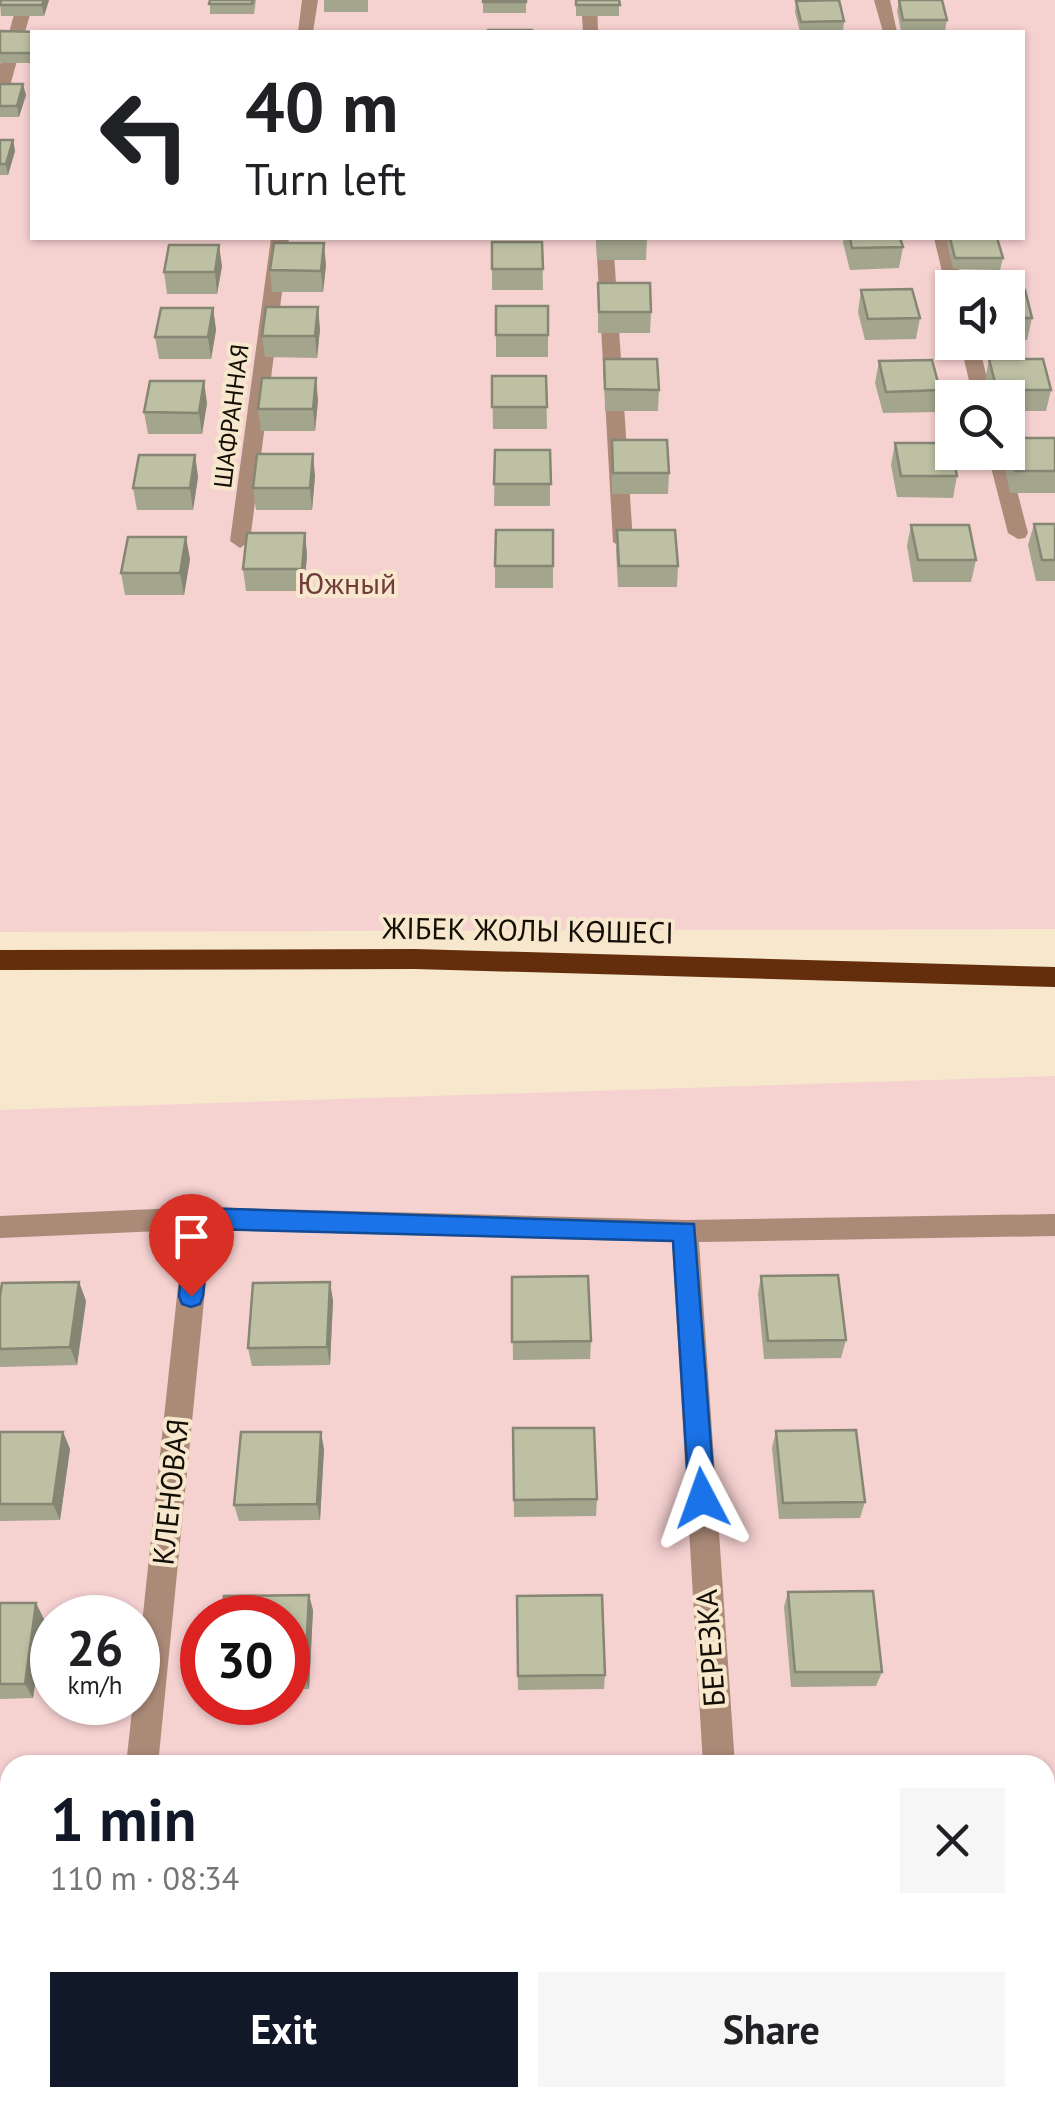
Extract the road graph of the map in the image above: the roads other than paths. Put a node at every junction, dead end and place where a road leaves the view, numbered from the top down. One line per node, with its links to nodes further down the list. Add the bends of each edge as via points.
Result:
1 (26, 0): 8 (street)
2 (310, 0): 5 (street)
3 (589, 0): 6 (street)
4 (882, 0): 7 (street)
5 (306, 30)
6 (591, 30)
7 (890, 30)
8 (0, 93)
9 (280, 240): 15 (street, ШАФРАННАЯ)
10 (604, 240): 16 (street)
11 (943, 240): 12 (street)
12 (950, 270)
13 (1002, 470): 14 (street)
14 (1018, 533)
15 (240, 541)
16 (623, 542)
17 (0, 960): 18 (highway, ЖІБЕК ЖОЛЫ КӨШЕСІ, via 415,960)
18 (1055, 977)
19 (199, 1218): 21 (street); 22 (street); 23 (street, КЛЕНОВАЯ)
20 (1055, 1225): 22 (street)
21 (0, 1227)
22 (685, 1231): 24 (street, БЕРЕЗКА)
23 (143, 1755)
24 (718, 1755)

